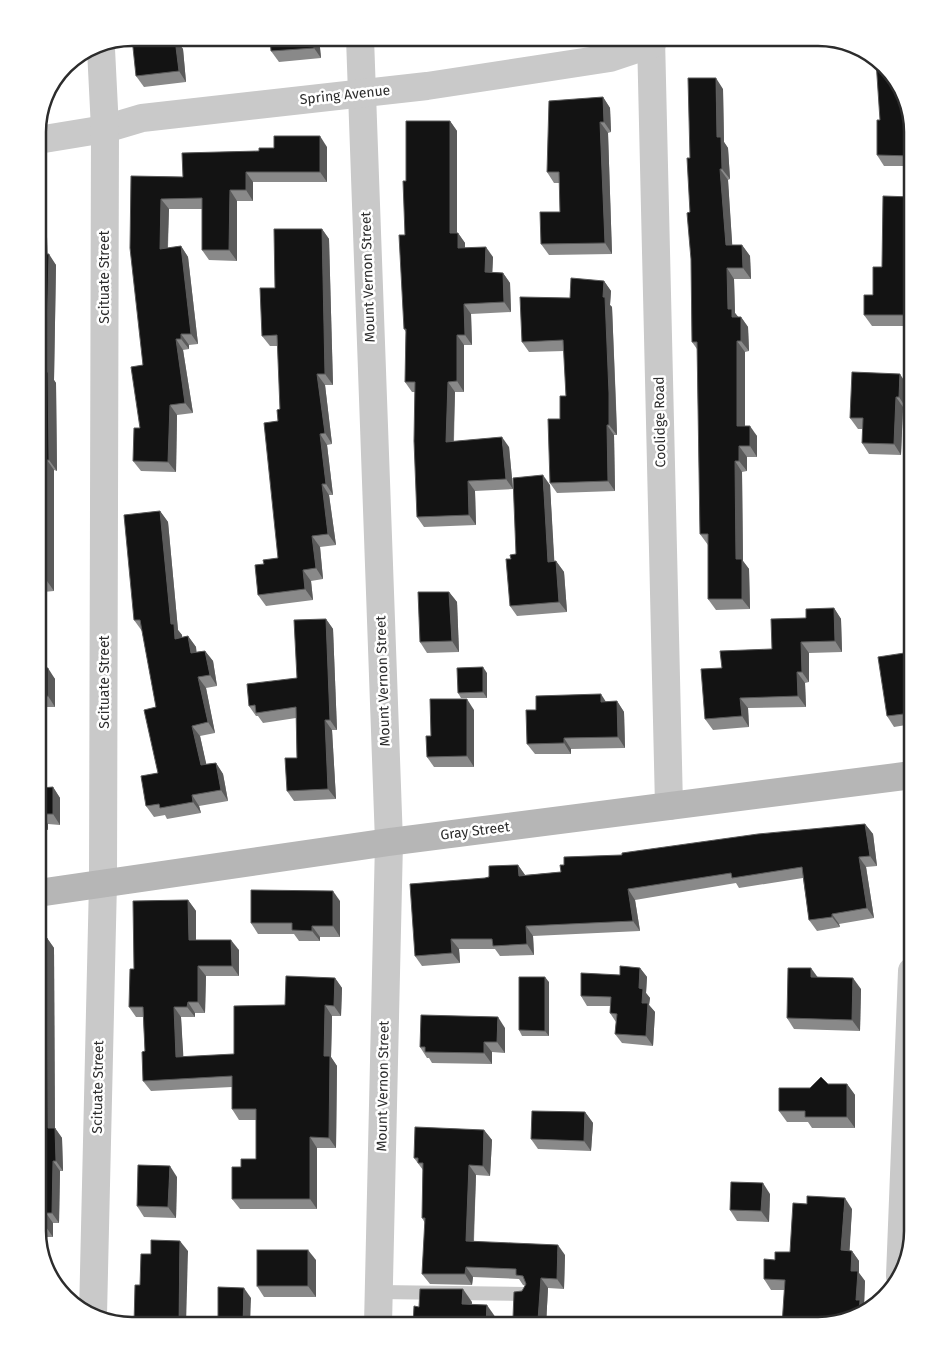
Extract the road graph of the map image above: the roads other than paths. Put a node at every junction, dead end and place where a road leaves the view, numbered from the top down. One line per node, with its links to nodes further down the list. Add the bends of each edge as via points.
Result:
1 (360, 46): 5 (street, Mount Vernon Street)
2 (640, 46): 5 (street, Spring Avenue, via 610,58)
3 (652, 46): 9 (street, Coolidge Road)
4 (101, 52): 6 (street, Scituate Street)
5 (361, 93): 6 (street, Spring Avenue, via 142,118); 10 (street, Mount Vernon Street)
6 (105, 129): 7 (street, Spring Avenue); 11 (street, Scituate Street)
7 (46, 139)
8 (904, 776): 9 (street, Gray Street)
9 (669, 806): 10 (street, Gray Street)
10 (389, 842): 11 (street, Gray Street); 15 (street, Mount Vernon Street)
11 (103, 882): 12 (street, Gray Street); 17 (street, Scituate Street)
12 (46, 891)
13 (904, 1207): 14 (street)
14 (903, 1243)
15 (379, 1292): 16 (lane); 18 (street, Mount Vernon Street)
16 (525, 1294)
17 (93, 1307)
18 (378, 1317)

